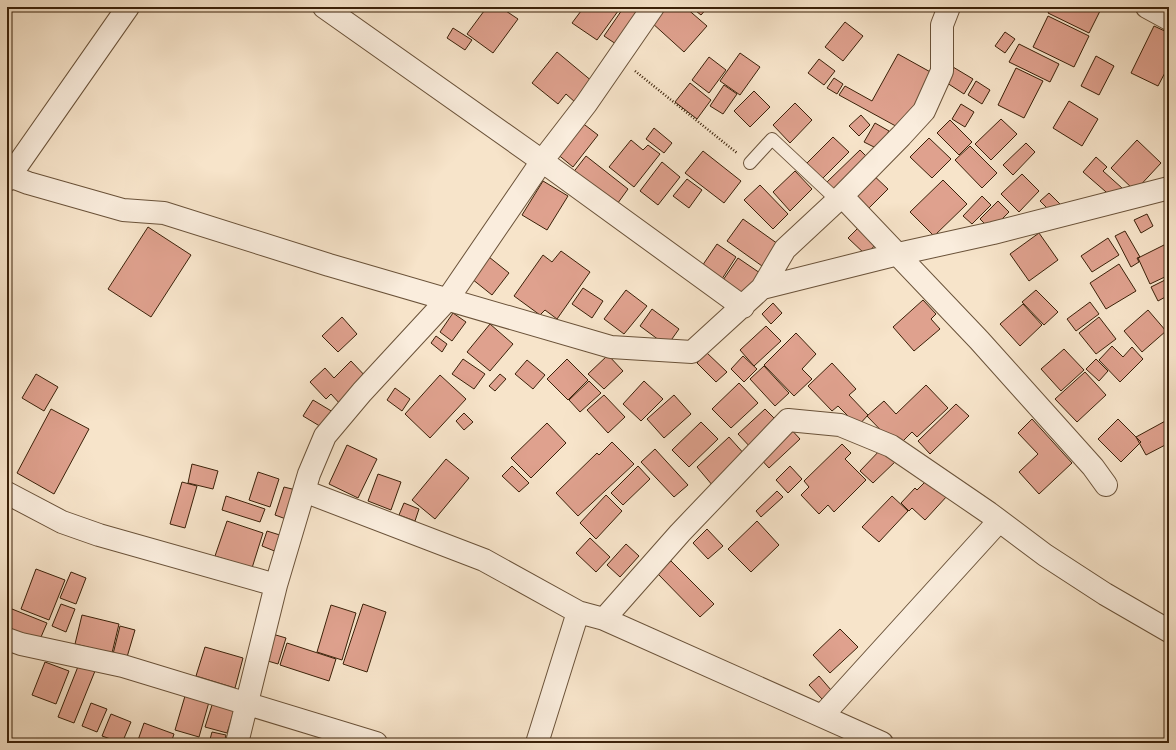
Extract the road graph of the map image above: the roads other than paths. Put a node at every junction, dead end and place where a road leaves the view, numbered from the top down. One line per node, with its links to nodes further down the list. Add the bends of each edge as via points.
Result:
1 (128, 7): 9 (street)
2 (324, 7): 7 (street)
3 (654, 7): 7 (street, via 586,104)
4 (949, 7): 11 (street, via 942,25 942,71 924,111)
5 (1147, 7): 6 (street)
6 (1169, 19)
7 (542, 161): 14 (street); 15 (street)
8 (750, 163): 11 (lane, via 772,139)
9 (8, 177): 14 (street, via 123,210 164,213)
10 (1169, 188): 12 (street, via 993,233)
11 (840, 198): 12 (street); 13 (street, via 786,249)
12 (898, 254): 13 (street); 16 (street, via 1093,467)
13 (762, 288): 15 (street)
14 (447, 300): 15 (street, via 611,347 692,352); 17 (street, via 325,436)
15 (743, 307)
16 (1106, 485)
17 (304, 491): 20 (street); 21 (street, via 484,560)
18 (7, 493): 20 (street, via 62,522 99,535)
19 (999, 521): 22 (street, via 891,446 840,425 788,420 680,533); 23 (street, via 1105,594); 26 (street)
20 (276, 585): 25 (street)
21 (578, 612): 22 (street); 29 (street)
22 (604, 619): 26 (street)
23 (1169, 631)
24 (7, 638): 25 (street, via 21,644 123,666)
25 (247, 705): 27 (street); 28 (street)
26 (822, 716): 30 (street)
27 (237, 743)
28 (376, 743)
29 (537, 743)
30 (882, 743)

